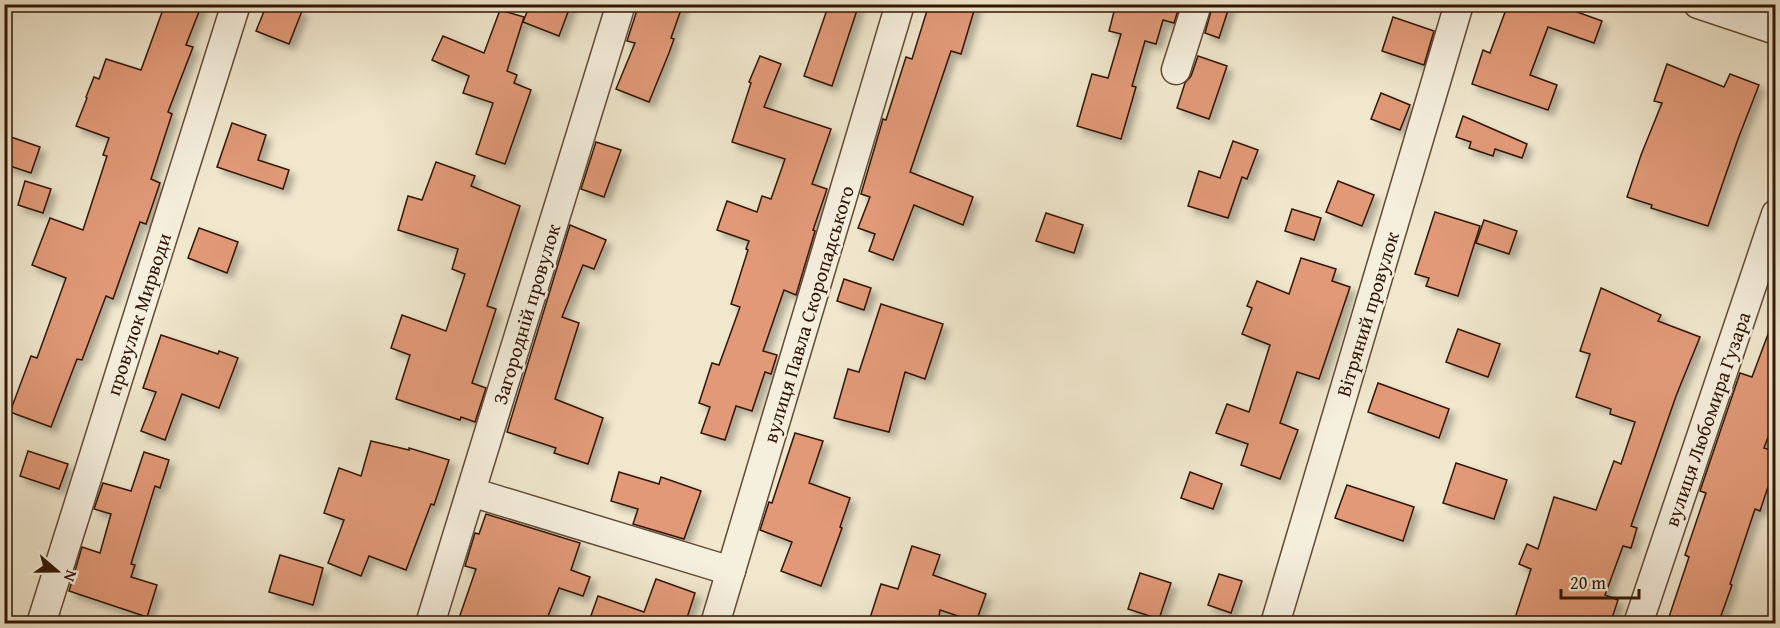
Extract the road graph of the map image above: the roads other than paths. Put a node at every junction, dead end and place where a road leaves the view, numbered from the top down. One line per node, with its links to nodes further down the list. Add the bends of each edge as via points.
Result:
1 (236, 4): 12 (street, провулок Мирводи)
2 (621, 4): 10 (street, Загородній провулок)
3 (900, 4): 11 (street, вулиця Павла Скоропадського)
4 (1197, 4): 8 (street)
5 (1459, 4): 15 (street, Вітряний провулок)
6 (1698, 4): 7 (street)
7 (1776, 30)
8 (1176, 70)
9 (1776, 214): 16 (street, вулиця Любомира Гузара)
10 (471, 492): 11 (street); 13 (street, Загородній провулок)
11 (731, 571): 14 (street, вулиця Павла Скоропадського)
12 (41, 624)
13 (430, 624)
14 (715, 624)
15 (1275, 624)
16 (1638, 624)

